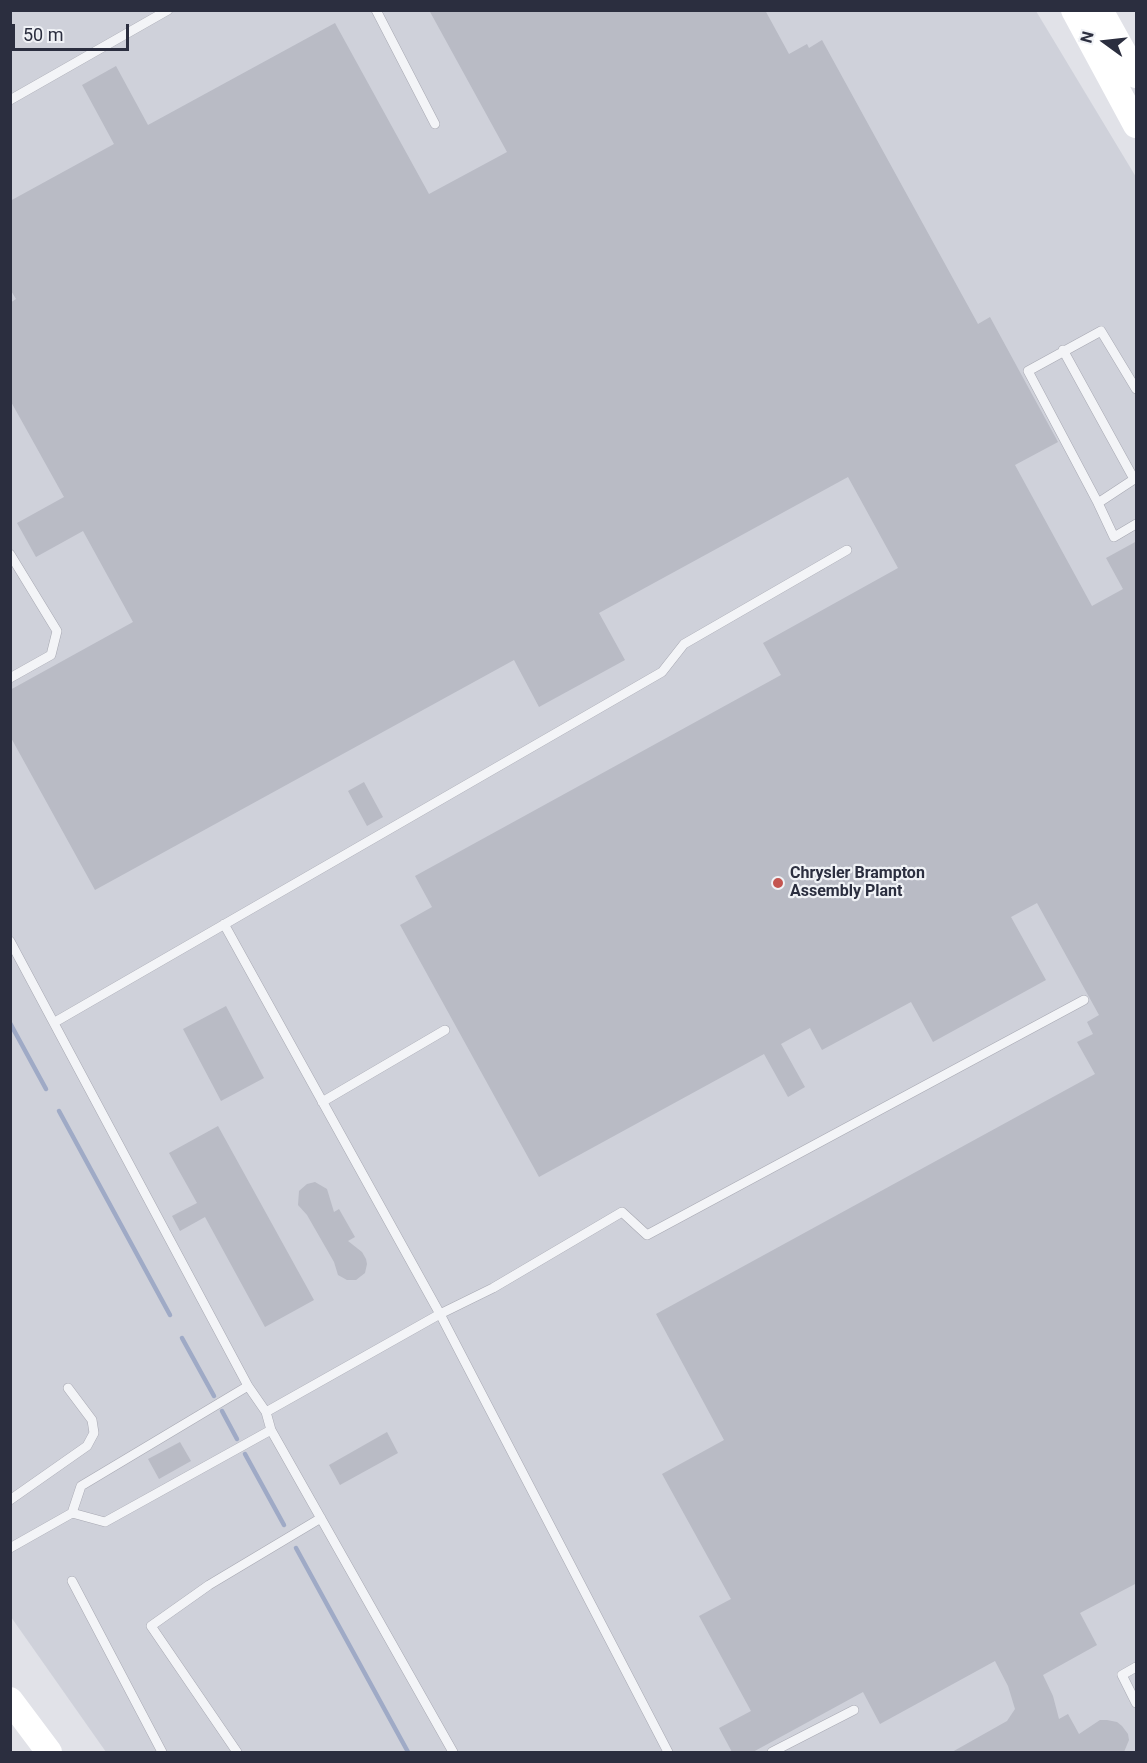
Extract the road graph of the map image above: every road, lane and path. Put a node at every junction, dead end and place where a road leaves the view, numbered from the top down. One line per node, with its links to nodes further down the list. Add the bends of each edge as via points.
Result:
1 (168, 10): 6 (lane)
2 (376, 10): 7 (lane)
3 (1074, 10): 8 (main road)
4 (1100, 10): 5 (main road)
5 (1137, 75)
6 (10, 100)
7 (435, 124)
8 (1137, 125)
9 (1063, 350): 10 (lane, via 1101,331); 11 (lane); 12 (lane, via 1028,371)
10 (1137, 389)
11 (1136, 479): 12 (lane)
12 (1098, 503): 13 (lane, via 1114,537)
13 (1137, 524)
14 (847, 550): 17 (lane, via 684,644 662,672)
15 (10, 554): 16 (lane, via 57,631 51,655)
16 (10, 678)
17 (224, 924): 20 (lane); 22 (lane)
18 (10, 941): 20 (lane)
19 (1084, 1000): 23 (lane, via 647,1235 622,1212 494,1288)
20 (55, 1022): 24 (lane)
21 (445, 1030): 22 (lane)
22 (322, 1102): 23 (lane)
23 (440, 1314): 26 (lane); 41 (lane)
24 (248, 1386): 26 (lane); 29 (lane, via 81,1486)
25 (68, 1388): 28 (lane, via 92,1420 94,1433 87,1446)
26 (266, 1412): 27 (lane)
27 (271, 1430): 29 (lane, via 105,1522); 30 (lane)
28 (10, 1500)
29 (72, 1513): 31 (lane)
30 (321, 1518): 39 (lane, via 209,1585 151,1626); 40 (lane)
31 (10, 1548)
32 (72, 1581): 38 (lane)
33 (1137, 1667): 35 (lane, via 1122,1675)
34 (10, 1700): 37 (main road)
35 (1137, 1703)
36 (854, 1710): 42 (lane)
37 (49, 1752)
38 (162, 1752)
39 (237, 1752)
40 (453, 1752)
41 (668, 1752)
42 (772, 1752)

